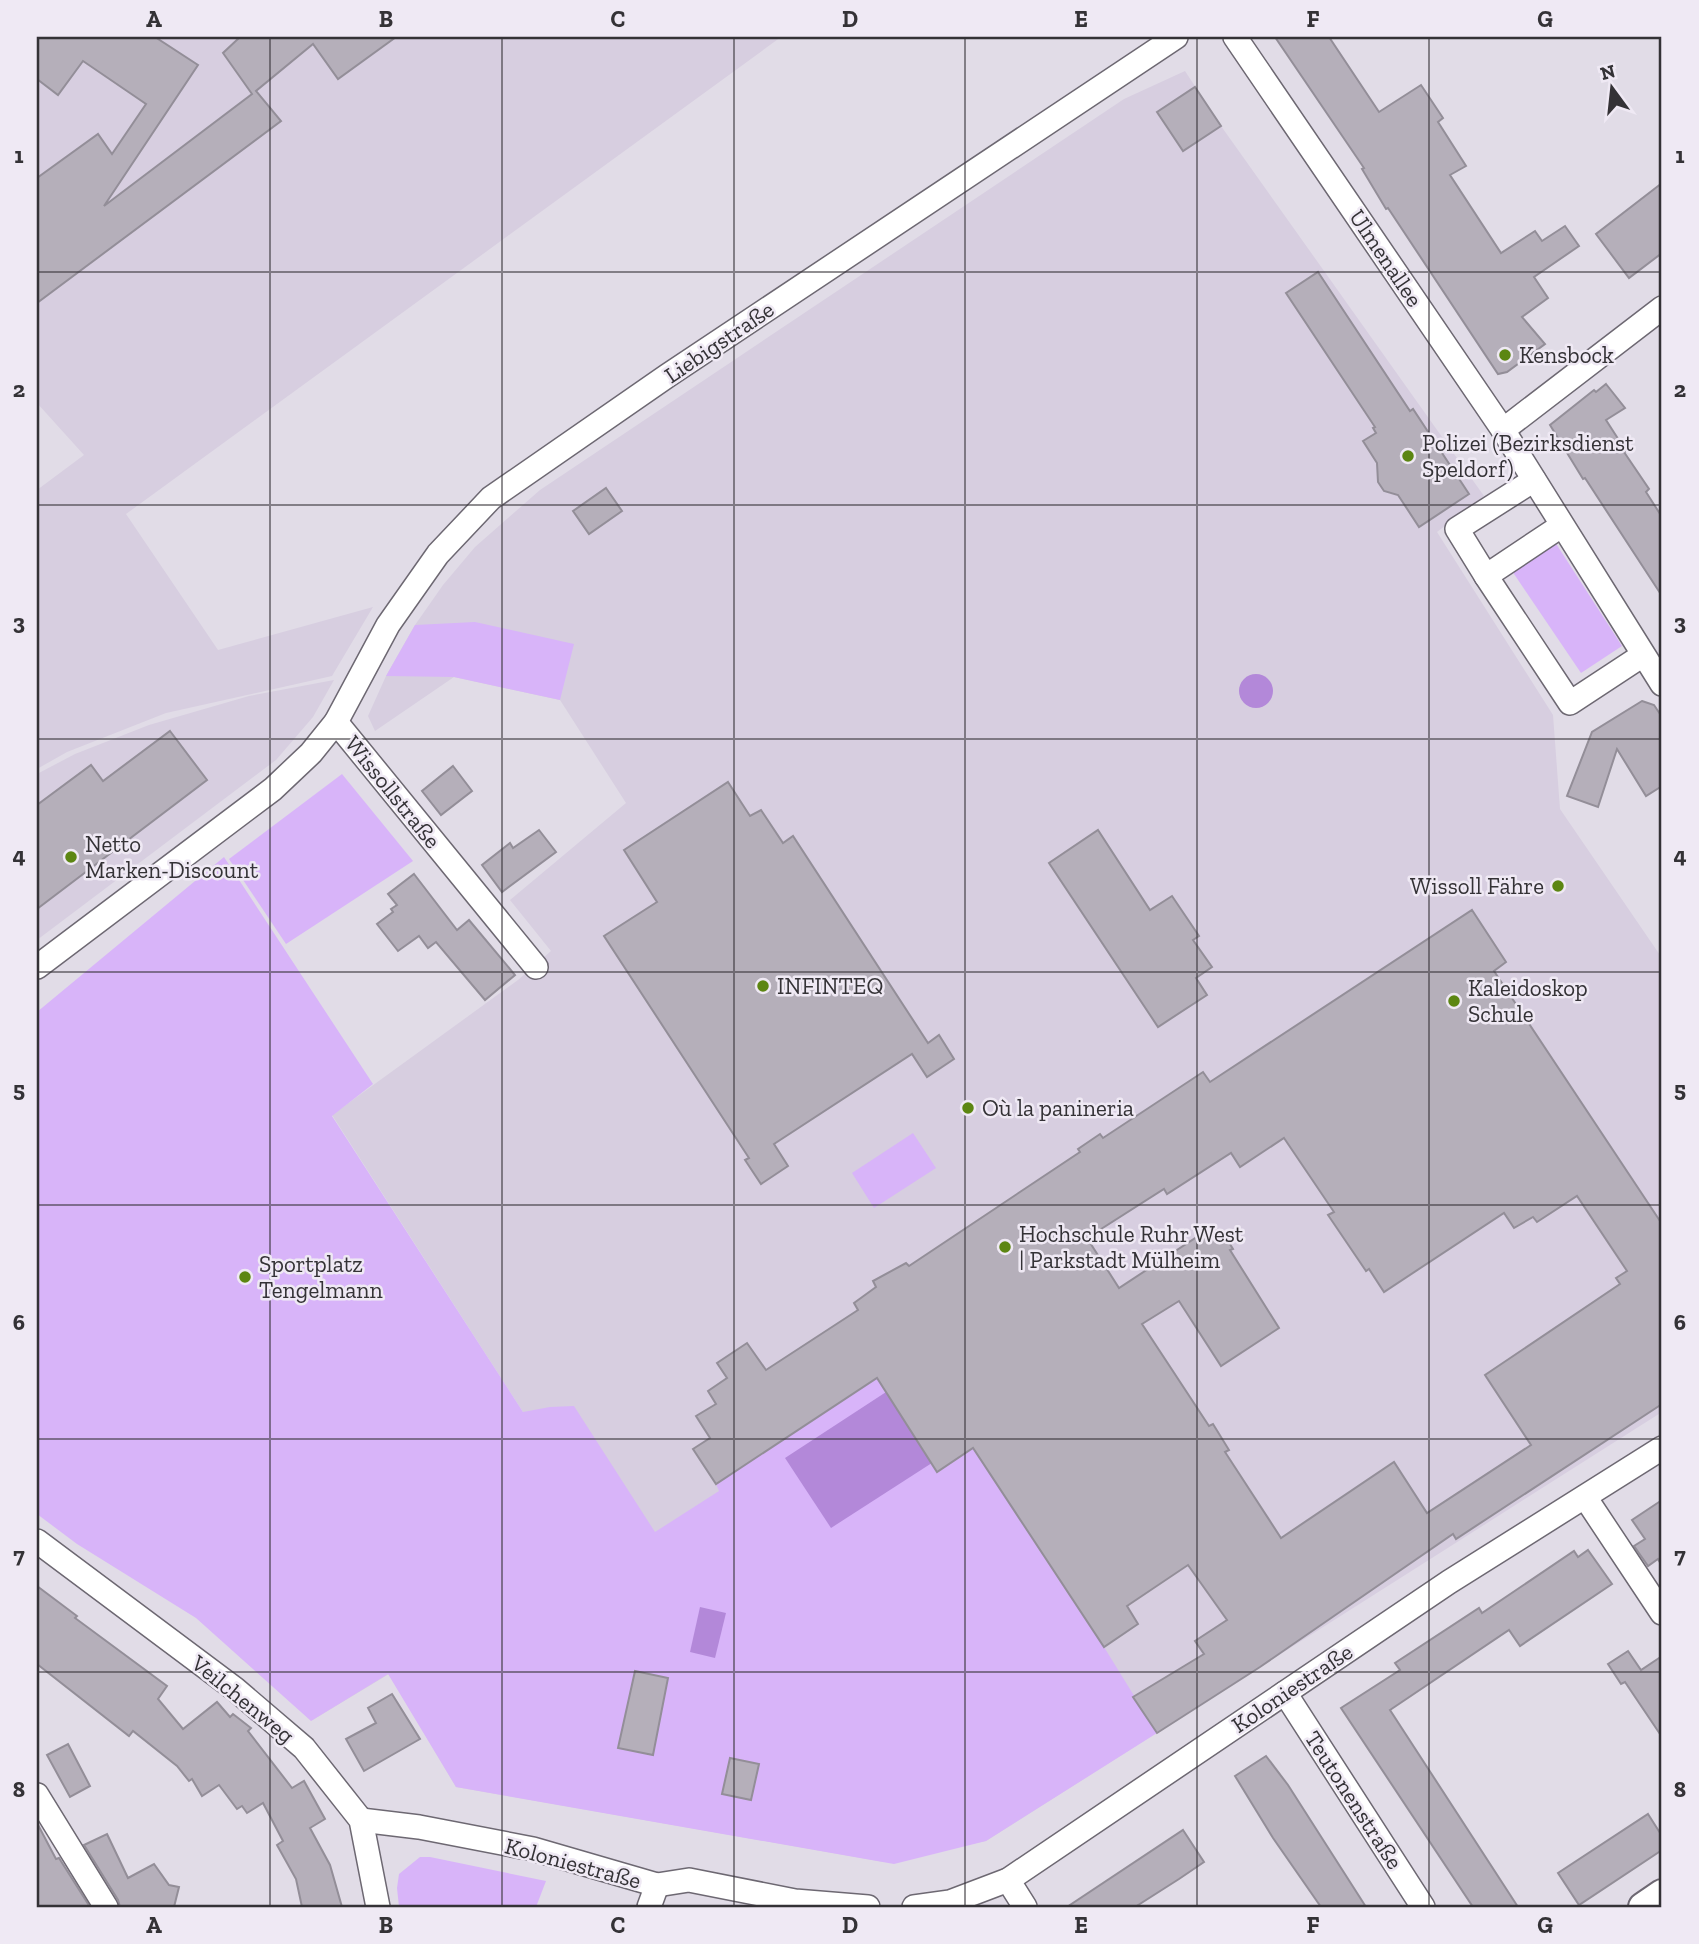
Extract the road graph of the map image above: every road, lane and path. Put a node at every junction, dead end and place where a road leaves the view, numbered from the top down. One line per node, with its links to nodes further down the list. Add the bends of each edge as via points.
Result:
1 (1176, 37): 10 (street, Liebigstraße, via 491,498 438,554 388,625)
2 (1235, 37): 4 (street, Ulmenallee)
3 (1662, 308): 4 (street)
4 (1503, 430): 5 (street, Ulmenallee)
5 (1534, 480): 6 (street, Ulmenallee); 7 (street, via 1457,529)
6 (1561, 526): 7 (street); 8 (street, Ulmenallee)
7 (1486, 576): 8 (street, via 1570,704)
8 (1643, 655): 9 (street, Ulmenallee)
9 (1662, 684)
10 (336, 722): 11 (street, Wissollstraße, via 273,789); 12 (street, Wissollstraße)
11 (37, 967)
12 (536, 967)
13 (1662, 1448): 14 (street, Koloniestraße)
14 (1585, 1497): 16 (street); 17 (street, Koloniestraße)
15 (37, 1541): 19 (street, Veilchenweg, via 235,1689 304,1748)
16 (1662, 1613)
17 (1285, 1693): 20 (street, Koloniestraße); 29 (street, Teutonenstraße)
18 (37, 1795): 23 (street)
19 (361, 1820): 21 (street, Koloniestraße, via 533,1849); 24 (street, Veilchenweg)
20 (1008, 1880): 27 (street, Koloniestraße, via 950,1902); 28 (street)
21 (657, 1885): 25 (street); 26 (street, Koloniestraße, via 689,1880 795,1901)
22 (1662, 1894): 30 (street)
23 (106, 1907)
24 (378, 1907)
25 (649, 1907)
26 (868, 1907)
27 (914, 1907)
28 (1025, 1907)
29 (1423, 1907)
30 (1643, 1907)

